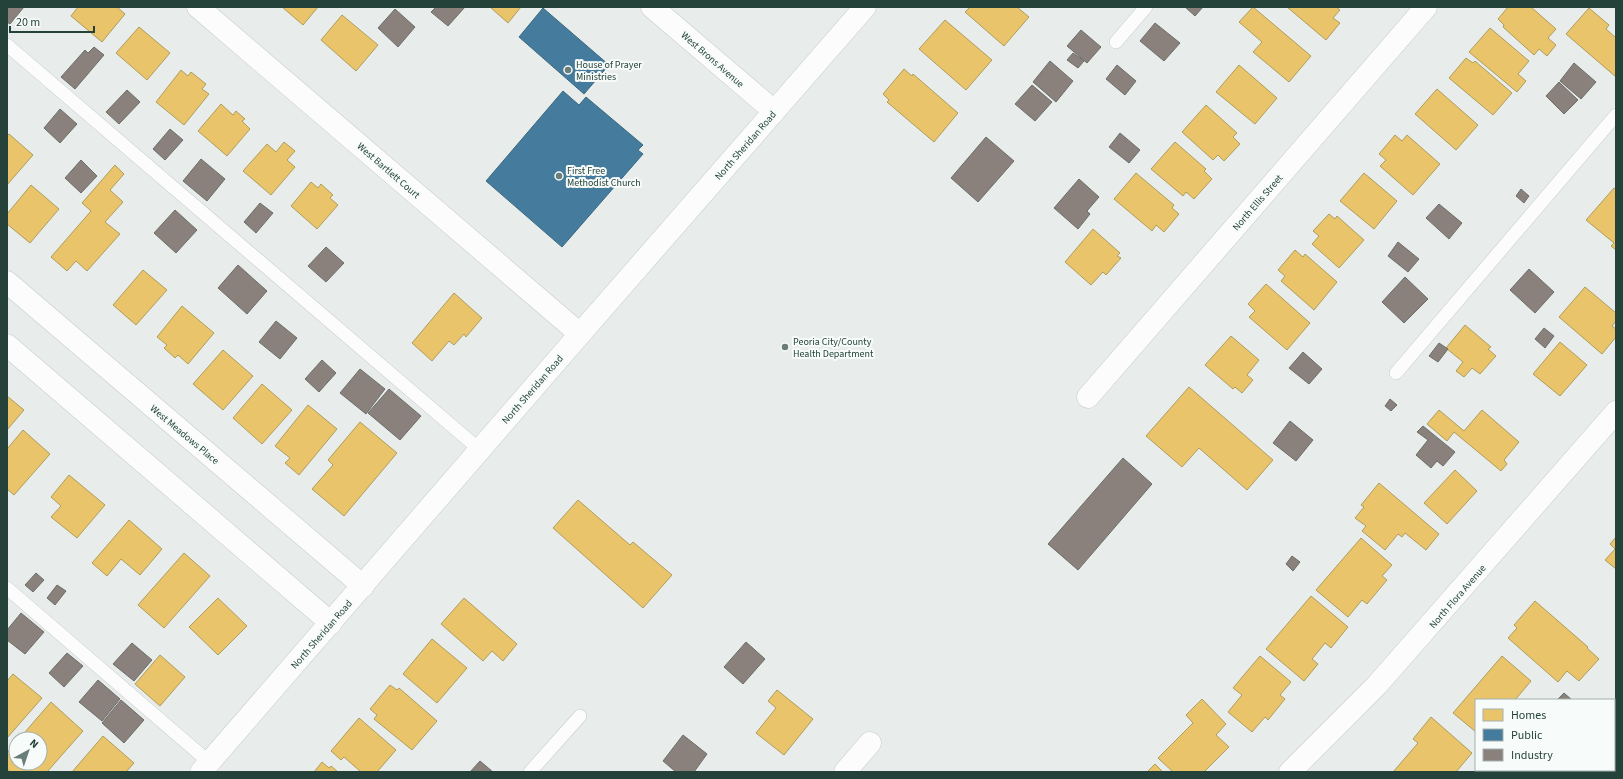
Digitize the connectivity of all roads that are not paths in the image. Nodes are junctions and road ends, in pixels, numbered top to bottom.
1 (198, 7) edge
2 (652, 7) edge
3 (865, 7) edge
4 (1146, 7) edge
5 (1426, 7) edge
6 (1116, 42) dead end
7 (7, 44) edge
8 (774, 111) junction
9 (1616, 115) edge
10 (7, 282) edge
11 (580, 334) junction
12 (7, 345) edge
13 (1396, 373) dead end
14 (1088, 397) dead end
15 (1616, 412) edge
16 (480, 450) junction
17 (363, 586) junction
18 (7, 588) edge
19 (331, 623) junction
20 (580, 716) dead end
21 (870, 743) dead end
22 (205, 767) edge
23 (530, 772) edge
24 (845, 772) edge
25 (1290, 772) edge

1 - 11 street, West Bartlett Court
2 - 8 street, West Brons Avenue
3 - 8 street, North Sheridan Road
4 - 6 lane
5 - 14 street, North Ellis Street
7 - 16 lane
8 - 11 street, North Sheridan Road
9 - 13 lane
10 - 17 street, West Meadows Place
11 - 16 street, North Sheridan Road
12 - 19 street
15 - 25 street, North Flora Avenue
16 - 17 street, North Sheridan Road
17 - 19 street, North Sheridan Road
18 - 22 lane
19 - 22 street, North Sheridan Road
20 - 23 lane
21 - 24 street

